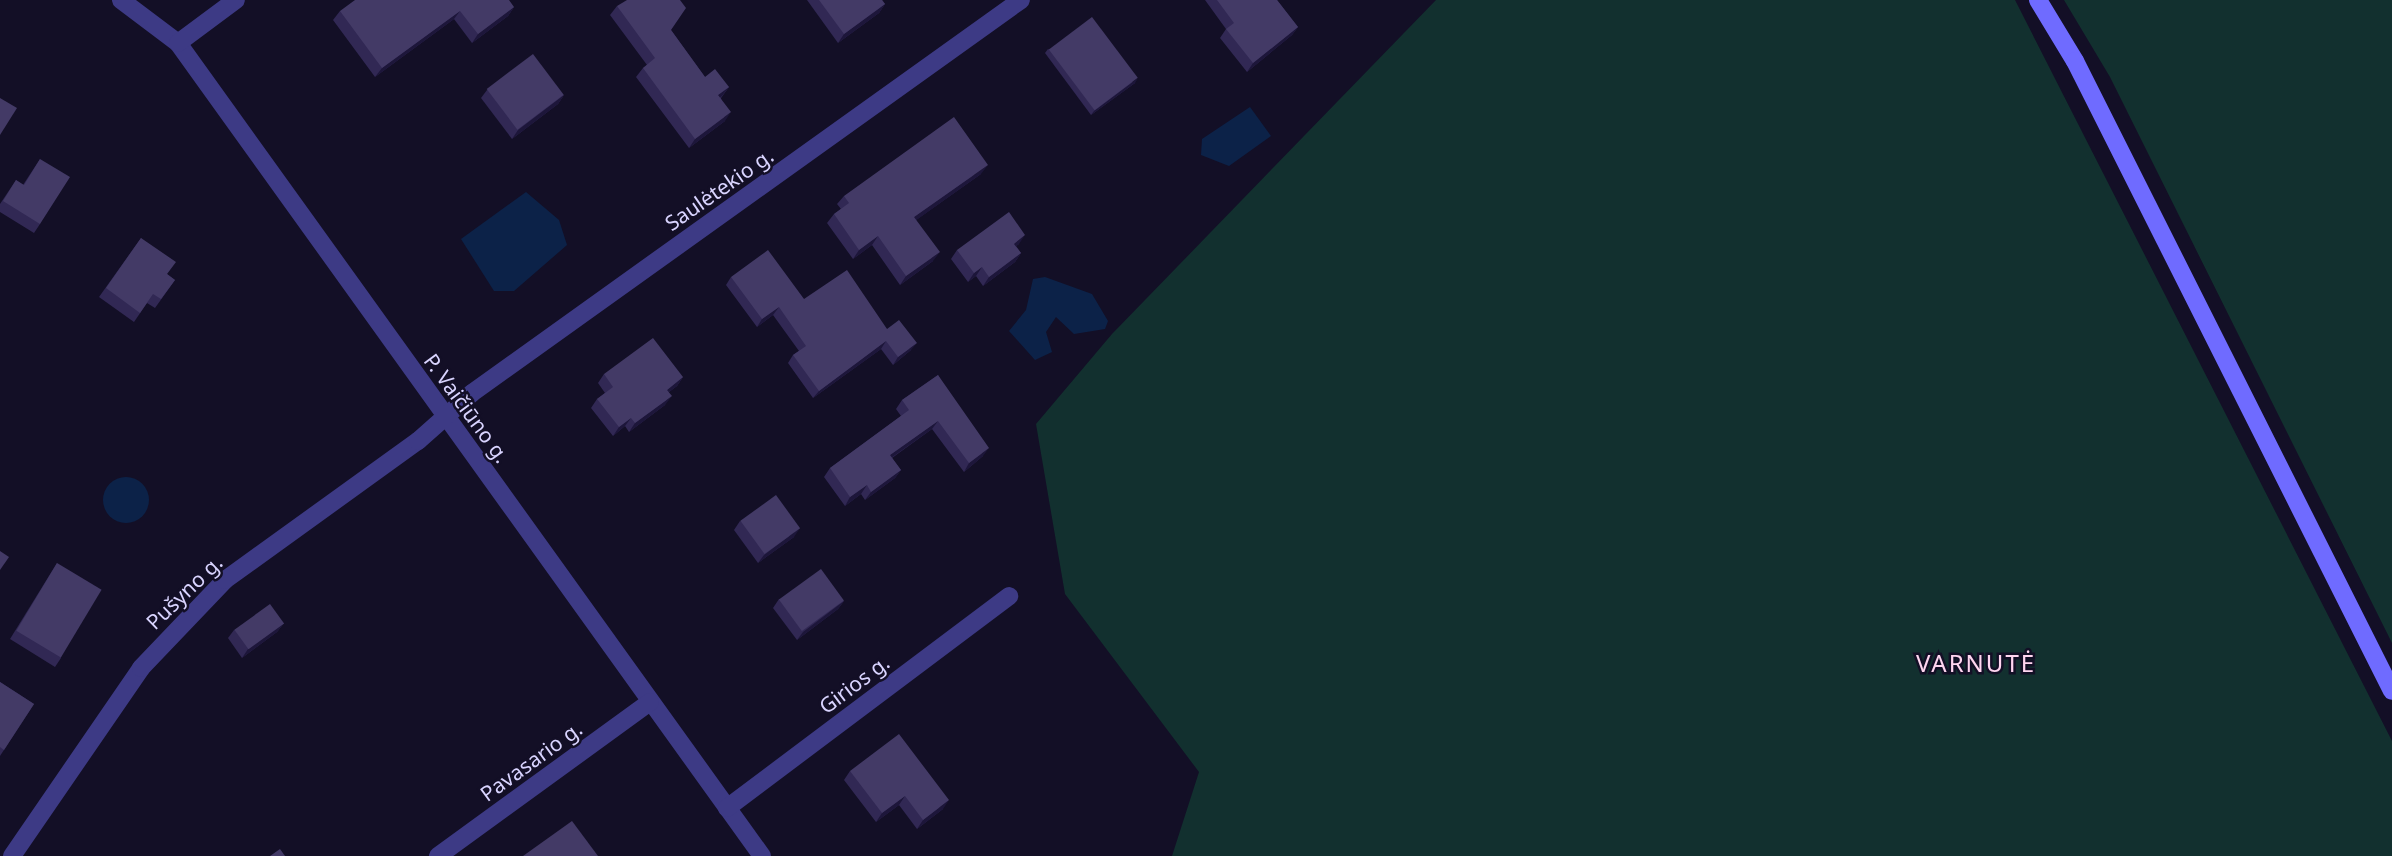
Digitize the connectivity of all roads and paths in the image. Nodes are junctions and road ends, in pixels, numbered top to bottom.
1 (121, 0) edge
2 (236, 0) edge
3 (1021, 0) edge
4 (2038, 0) edge
5 (178, 43) junction
6 (445, 416) junction
7 (1009, 596) dead end
8 (2392, 691) edge
9 (650, 702) junction
10 (727, 808) junction
11 (12, 856) edge
12 (438, 856) edge
13 (762, 856) edge

1 - 5 street, P. Vaičiūno g.
2 - 5 street
3 - 6 street, Saulėtekio g.
4 - 8 main road
5 - 6 street, P. Vaičiūno g.
6 - 9 street, P. Vaičiūno g.
6 - 11 street, Pušyno g.
7 - 10 street, Girios g.
9 - 10 street, P. Vaičiūno g.
9 - 12 street, Pavasario g.
10 - 13 street, P. Vaičiūno g.

